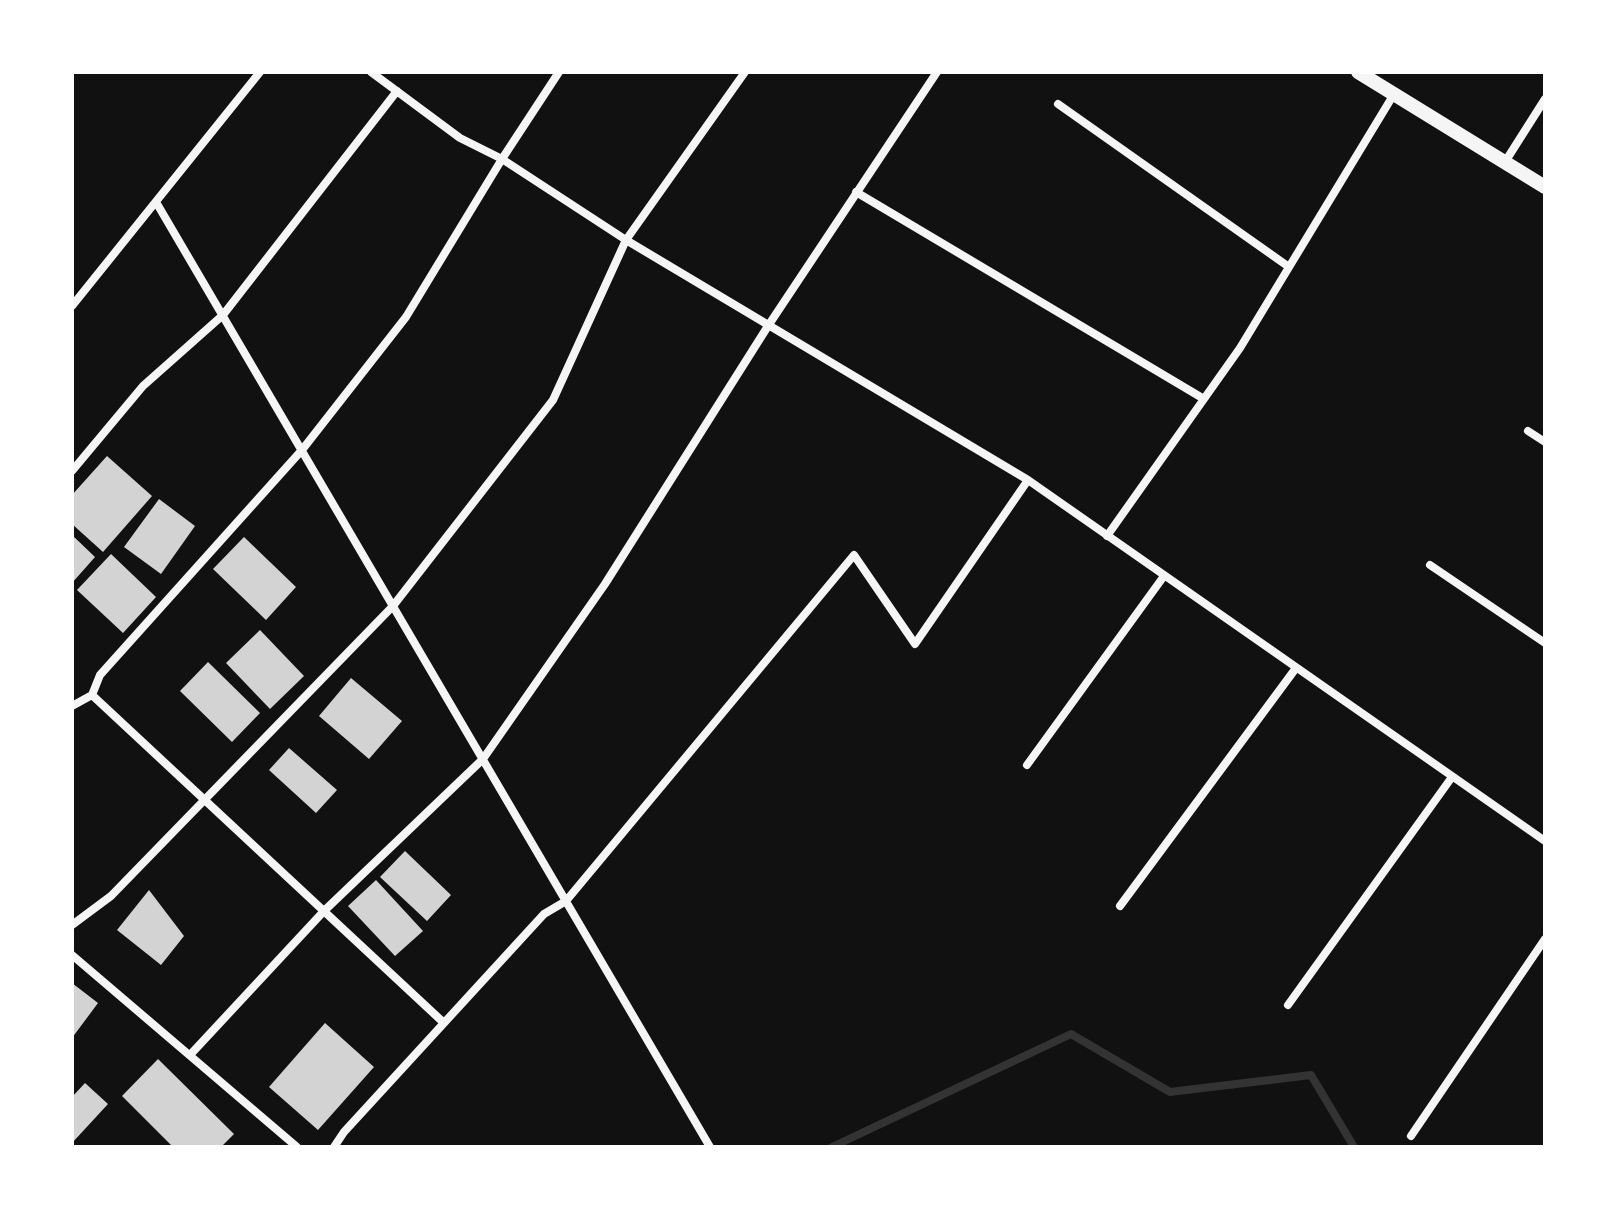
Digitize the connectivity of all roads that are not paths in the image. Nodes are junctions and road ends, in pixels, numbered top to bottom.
1 (260, 72) edge
2 (371, 72) edge
3 (559, 72) edge
4 (745, 72) edge
5 (937, 72) edge
6 (1358, 72) edge
7 (397, 91) junction
8 (1394, 94) junction
9 (1545, 99) edge
10 (1058, 104) dead end
11 (502, 159) junction
12 (1505, 162) junction
13 (1545, 187) edge
14 (856, 192) junction
15 (156, 202) junction
16 (626, 240) junction
17 (1289, 267) junction
18 (72, 306) edge
19 (223, 315) junction
20 (768, 326) junction
21 (1204, 399) junction
22 (1528, 431) dead end
23 (1545, 442) edge
24 (302, 450) junction
25 (72, 471) edge
26 (1028, 480) junction
27 (1107, 536) junction
28 (1430, 565) dead end
29 (1164, 576) junction
30 (393, 606) junction
31 (1545, 643) edge
32 (1296, 668) junction
33 (92, 695) junction
34 (72, 706) edge
35 (483, 759) junction
36 (1027, 765) dead end
37 (1452, 777) junction
38 (205, 800) junction
39 (1545, 841) edge
40 (566, 901) junction
41 (1120, 906) dead end
42 (324, 911) junction
43 (72, 925) edge
44 (1545, 939) edge
45 (72, 955) edge
46 (1288, 1005) dead end
47 (444, 1023) junction
48 (190, 1055) junction
49 (1411, 1136) dead end
50 (709, 1146) edge
51 (297, 1147) edge
52 (334, 1147) edge

1 - 15 street
2 - 7 street
3 - 11 street
4 - 16 street
5 - 14 street
6 - 8 street
7 - 11 street
7 - 19 street
8 - 12 street
8 - 17 street
9 - 12 street
10 - 17 street
11 - 16 street
11 - 24 street
12 - 13 street
14 - 20 street
14 - 21 street
15 - 18 street
15 - 19 street
16 - 20 street
16 - 30 street
17 - 21 street
19 - 24 street
19 - 25 street
20 - 26 street
20 - 35 street
21 - 27 street
22 - 23 street
24 - 30 street
24 - 33 street
26 - 27 street
26 - 40 street
27 - 29 street
28 - 31 street
29 - 32 street
29 - 36 street
30 - 35 street
30 - 38 street
32 - 37 street
32 - 41 street
33 - 34 street
33 - 38 street
35 - 40 street
35 - 42 street
37 - 39 street
37 - 46 street
38 - 42 street
38 - 43 street
40 - 47 street
40 - 50 street
42 - 47 street
42 - 48 street
44 - 49 street
45 - 48 street
47 - 52 street
48 - 51 street

